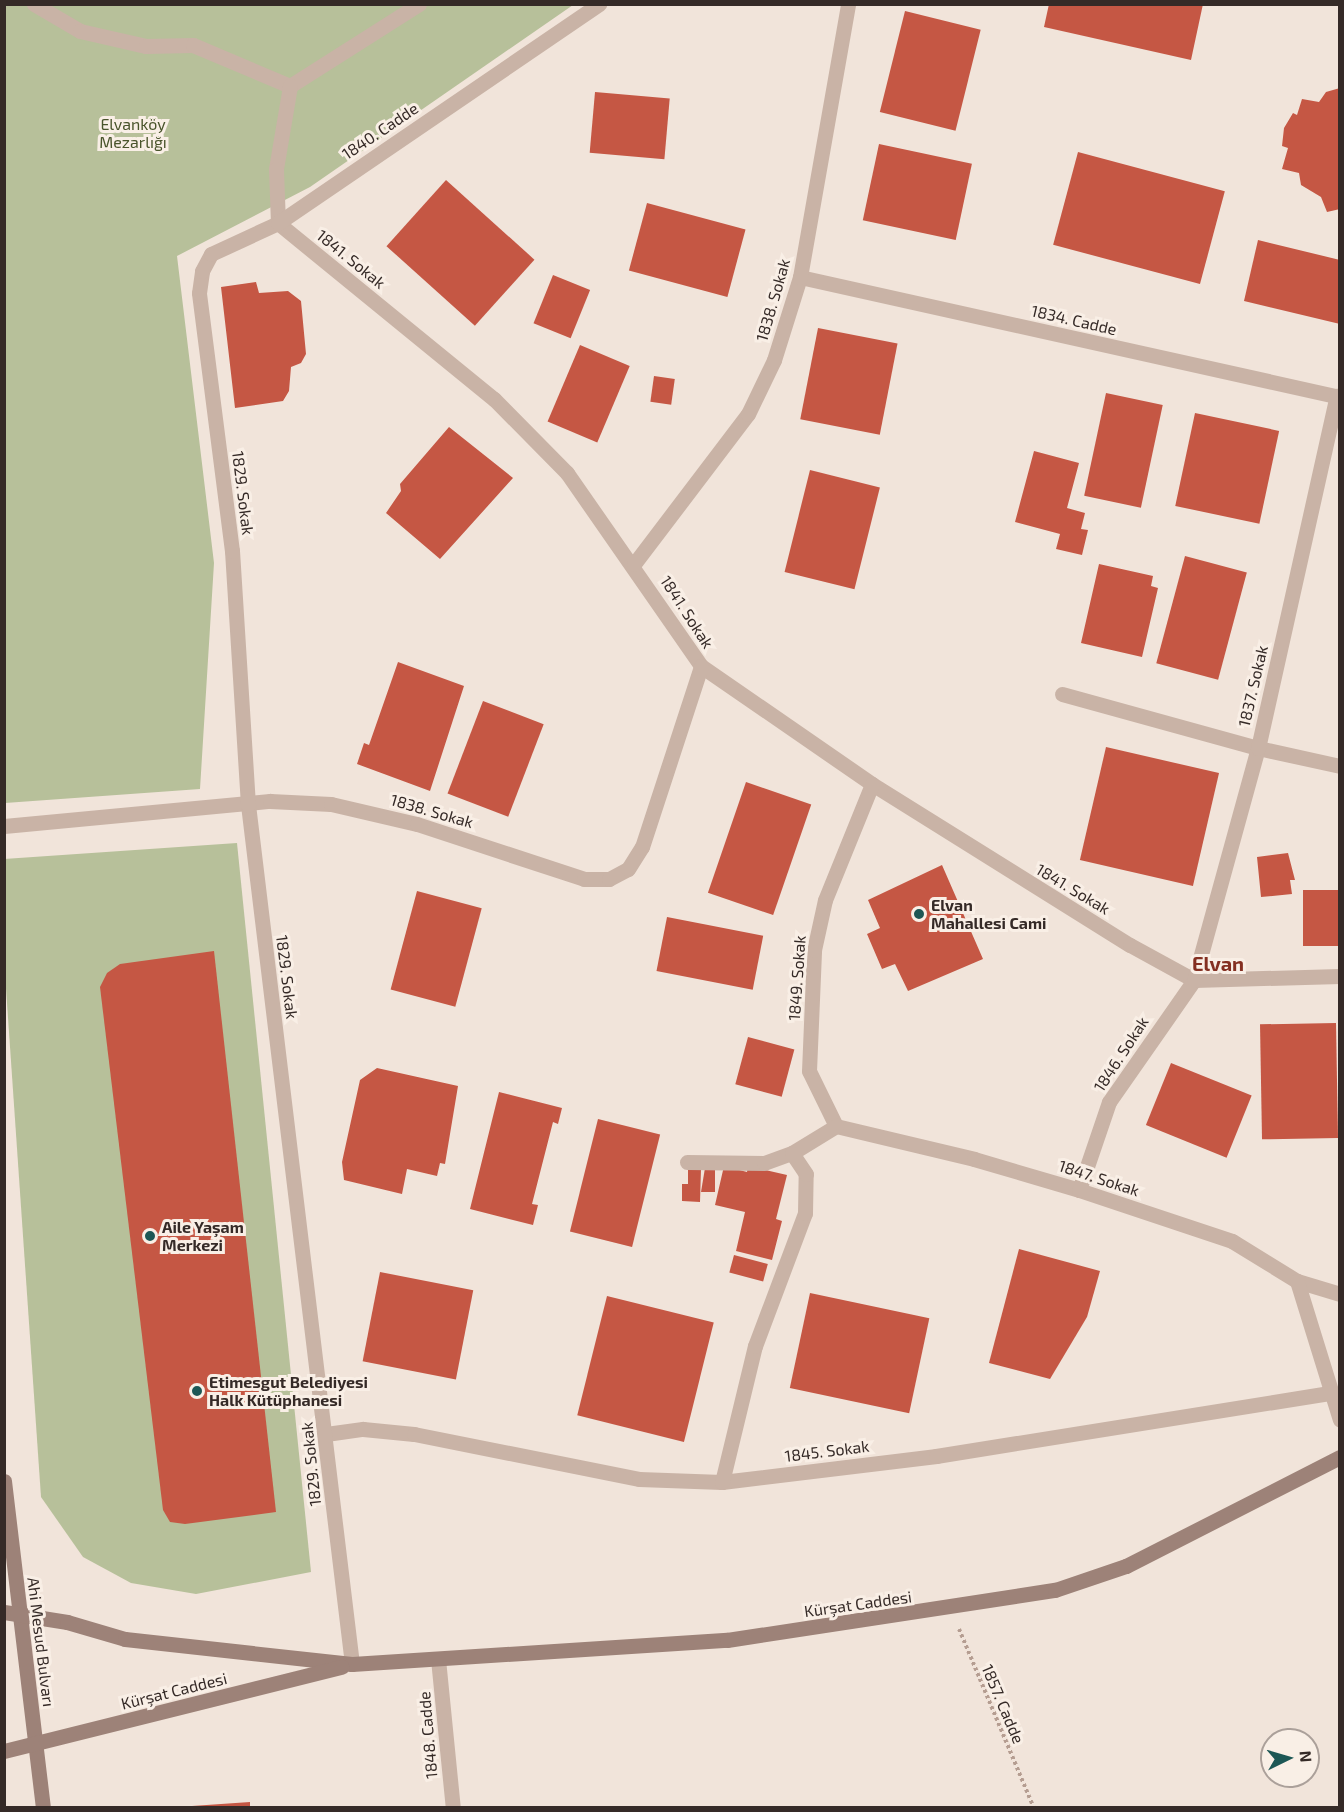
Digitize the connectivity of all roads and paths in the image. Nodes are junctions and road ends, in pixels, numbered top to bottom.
1 (34, 4) edge
2 (419, 4) edge
3 (599, 4) edge
4 (848, 4) edge
5 (290, 86) junction
6 (278, 223) junction
7 (800, 277) junction
8 (199, 293) joint
9 (1338, 397) edge
10 (634, 564) junction
11 (701, 666) junction
12 (1062, 694) dead end
13 (1258, 748) junction
14 (1340, 766) edge
15 (872, 784) junction
16 (248, 805) junction
17 (4, 826) edge
18 (1340, 976) edge
19 (1194, 980) junction
20 (836, 1126) junction
21 (792, 1153) junction
22 (687, 1162) dead end
23 (1079, 1190) junction
24 (1297, 1281) junction
25 (1340, 1294) edge
26 (1331, 1393) junction
27 (1340, 1420) edge
28 (326, 1434) junction
29 (1340, 1457) edge
30 (4, 1481) edge
31 (722, 1482) junction
32 (950, 1609) junction
33 (11, 1613) edge
34 (438, 1659) junction
35 (352, 1665) junction
36 (36, 1743) junction
37 (4, 1751) edge
38 (43, 1808) edge
39 (453, 1808) edge
40 (1035, 1808) edge

1 - 5 street
2 - 5 street
3 - 6 street, 1840. Cadde
4 - 7 street, 1838. Sokak
5 - 6 street
6 - 8 street, 1840. Cadde
6 - 10 street, 1841. Sokak
7 - 9 street, 1834. Cadde
7 - 10 street, 1838. Sokak
8 - 16 street, 1829. Sokak
9 - 13 street, 1837. Sokak
10 - 11 street, 1841. Sokak
11 - 15 street, 1841. Sokak
11 - 16 street, 1838. Sokak
12 - 13 street
13 - 14 street
13 - 19 street, 1837. Sokak
15 - 19 street, 1841. Sokak
15 - 20 street, 1849. Sokak
16 - 17 street, 1838. Sokak
16 - 28 street, 1829. Sokak
18 - 19 street
19 - 23 street, 1846. Sokak
20 - 21 street
20 - 23 street, 1847. Sokak
21 - 22 street
21 - 31 street
23 - 24 street, 1847. Sokak
24 - 25 street, 1847. Sokak
24 - 26 street
26 - 27 street
26 - 31 street, 1845. Sokak
28 - 31 street, 1845. Sokak
28 - 35 street, 1829. Sokak
29 - 32 main road, Kürşat Caddesi
30 - 33 main road, Ahi Mesud Bulvarı
32 - 34 main road, Kürşat Caddesi
32 - 40 path, 1857. Cadde
33 - 35 main road, Kürşat Caddesi
33 - 36 main road, Ahi Mesud Bulvarı
34 - 35 main road, Kürşat Caddesi
34 - 39 street, 1848. Cadde
35 - 36 main road, Kürşat Caddesi
36 - 37 main road, Kürşat Caddesi
36 - 38 main road, Ahi Mesud Bulvarı

